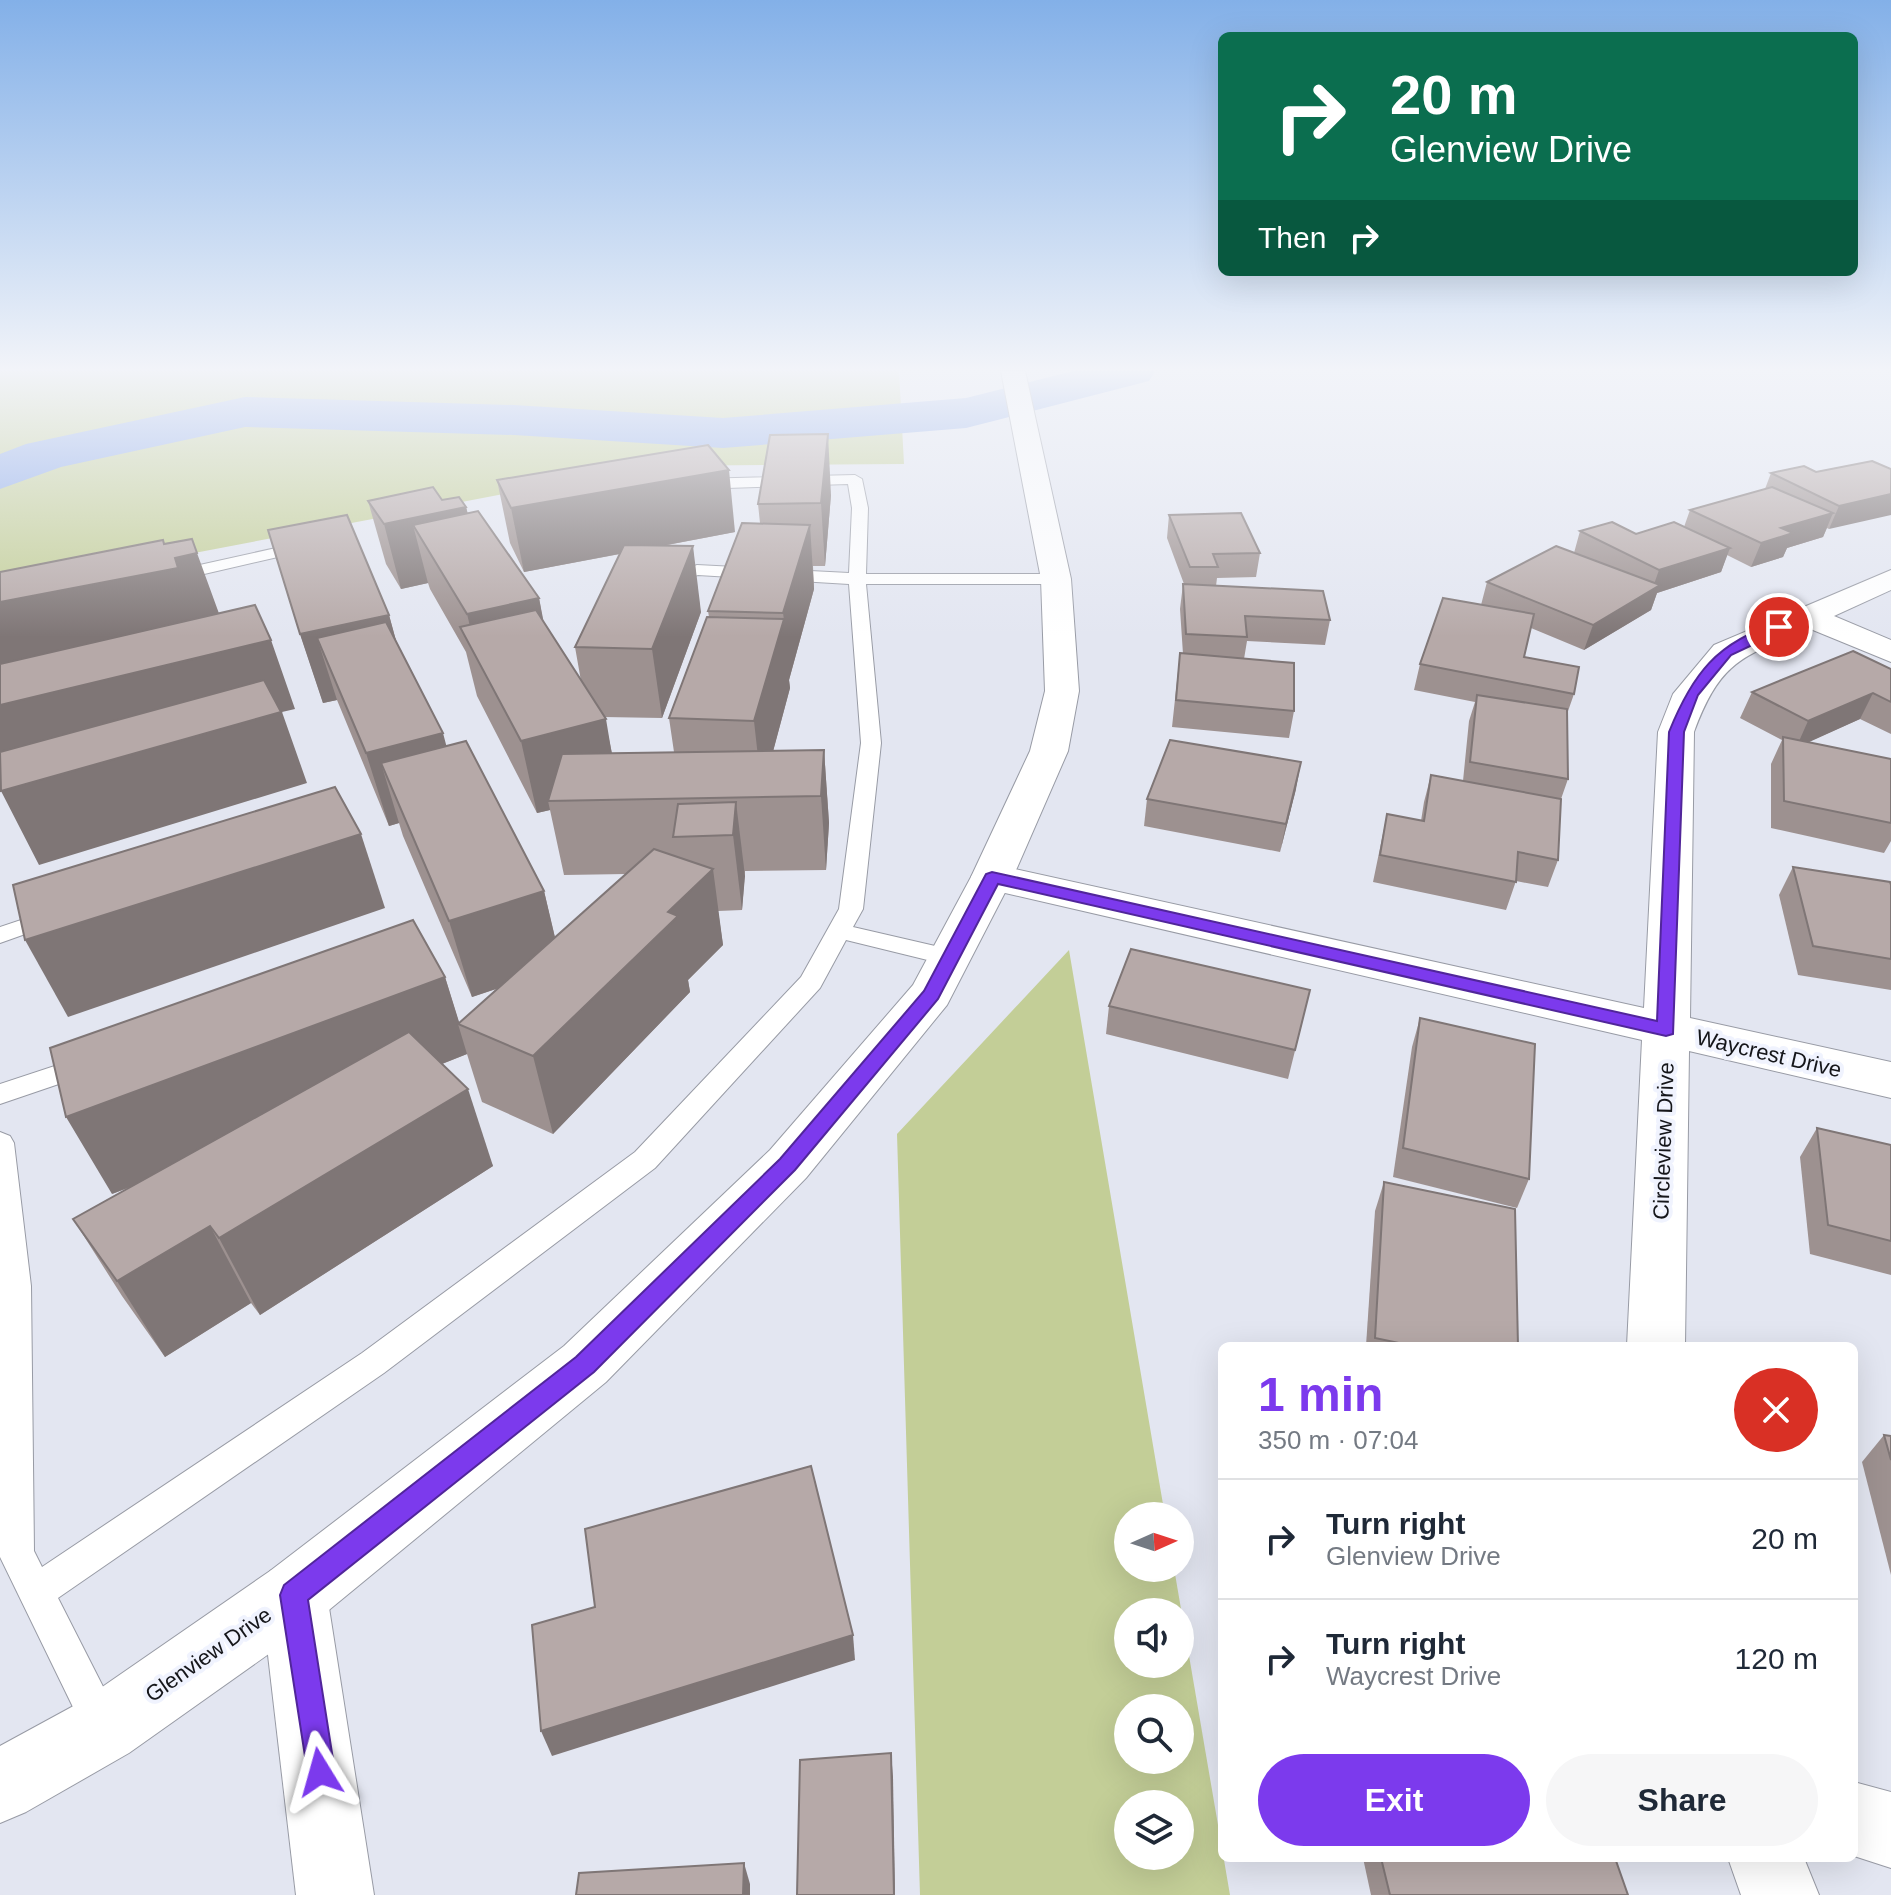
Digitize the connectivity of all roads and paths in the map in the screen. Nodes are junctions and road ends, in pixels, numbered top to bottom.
1 (1033, 459) edge
2 (670, 487) edge
3 (285, 551) edge
4 (857, 579) junction
5 (1056, 579) junction
6 (1891, 579) edge
7 (150, 582) edge
8 (659, 582) edge
9 (1805, 615) junction
10 (1891, 652) edge
11 (992, 877) junction
12 (76, 909) edge
13 (839, 931) junction
14 (0, 935) edge
15 (952, 958) junction
16 (1666, 1030) junction
17 (103, 1058) edge
18 (1891, 1080) edge
19 (0, 1094) edge
20 (0, 1143) edge
21 (1656, 1342) edge
22 (36, 1592) junction
23 (294, 1595) junction
24 (104, 1728) junction
25 (0, 1786) edge
26 (1858, 1820) edge
27 (1891, 1830) edge
28 (1768, 1862) edge
29 (335, 1895) edge
30 (1780, 1895) edge

1 - 5 street, Glenview Drive
2 - 4 lane
3 - 7 lane
4 - 5 lane
4 - 8 lane
4 - 13 lane
5 - 11 street, Glenview Drive
6 - 9 street, Circleview Drive
9 - 10 street
9 - 16 street, Circleview Drive
11 - 15 street, Glenview Drive
11 - 16 street, Waycrest Drive
12 - 14 lane
13 - 15 lane
13 - 22 lane
15 - 23 street, Glenview Drive
16 - 18 street, Waycrest Drive
16 - 21 street, Circleview Drive
17 - 19 lane
20 - 22 lane
22 - 24 lane
23 - 24 street, Glenview Drive
23 - 29 street
24 - 25 street, Glenview Drive
26 - 27 street
28 - 30 street

